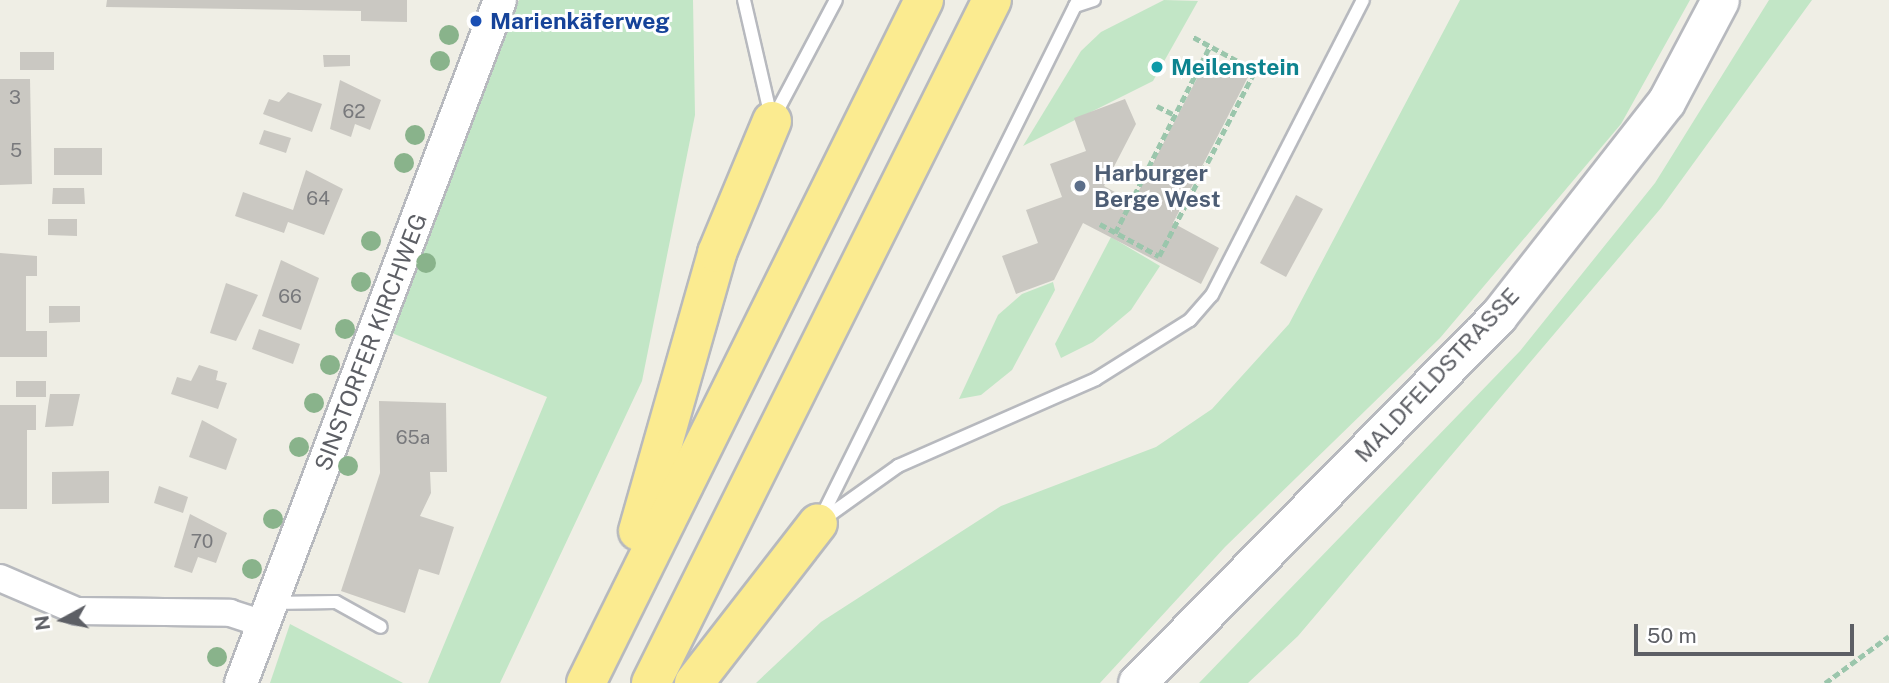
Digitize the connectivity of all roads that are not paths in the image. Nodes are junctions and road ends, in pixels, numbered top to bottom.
1 (500, 0) edge
2 (744, 0) edge
3 (836, 0) edge
4 (924, 0) edge
5 (992, 0) edge
6 (1094, 0) edge
7 (1363, 0) edge
8 (1720, 0) edge
9 (1077, 3) edge
10 (772, 121) junction
11 (818, 523) junction
12 (0, 578) edge
13 (268, 613) junction
14 (381, 627) dead end
15 (603, 647) junction
16 (241, 683) edge
17 (586, 683) edge
18 (651, 683) edge
19 (694, 683) edge
20 (1137, 683) edge

1 - 13 street, SINSTORFER KIRCHWEG
2 - 10 lane
3 - 10 lane
4 - 15 highway
5 - 18 highway
6 - 9 lane
7 - 11 lane
8 - 20 main road, MALDFELDSTRASSE
9 - 11 lane
10 - 15 highway
11 - 19 highway
12 - 13 street
13 - 14 lane
13 - 16 street, SINSTORFER KIRCHWEG
15 - 17 highway

